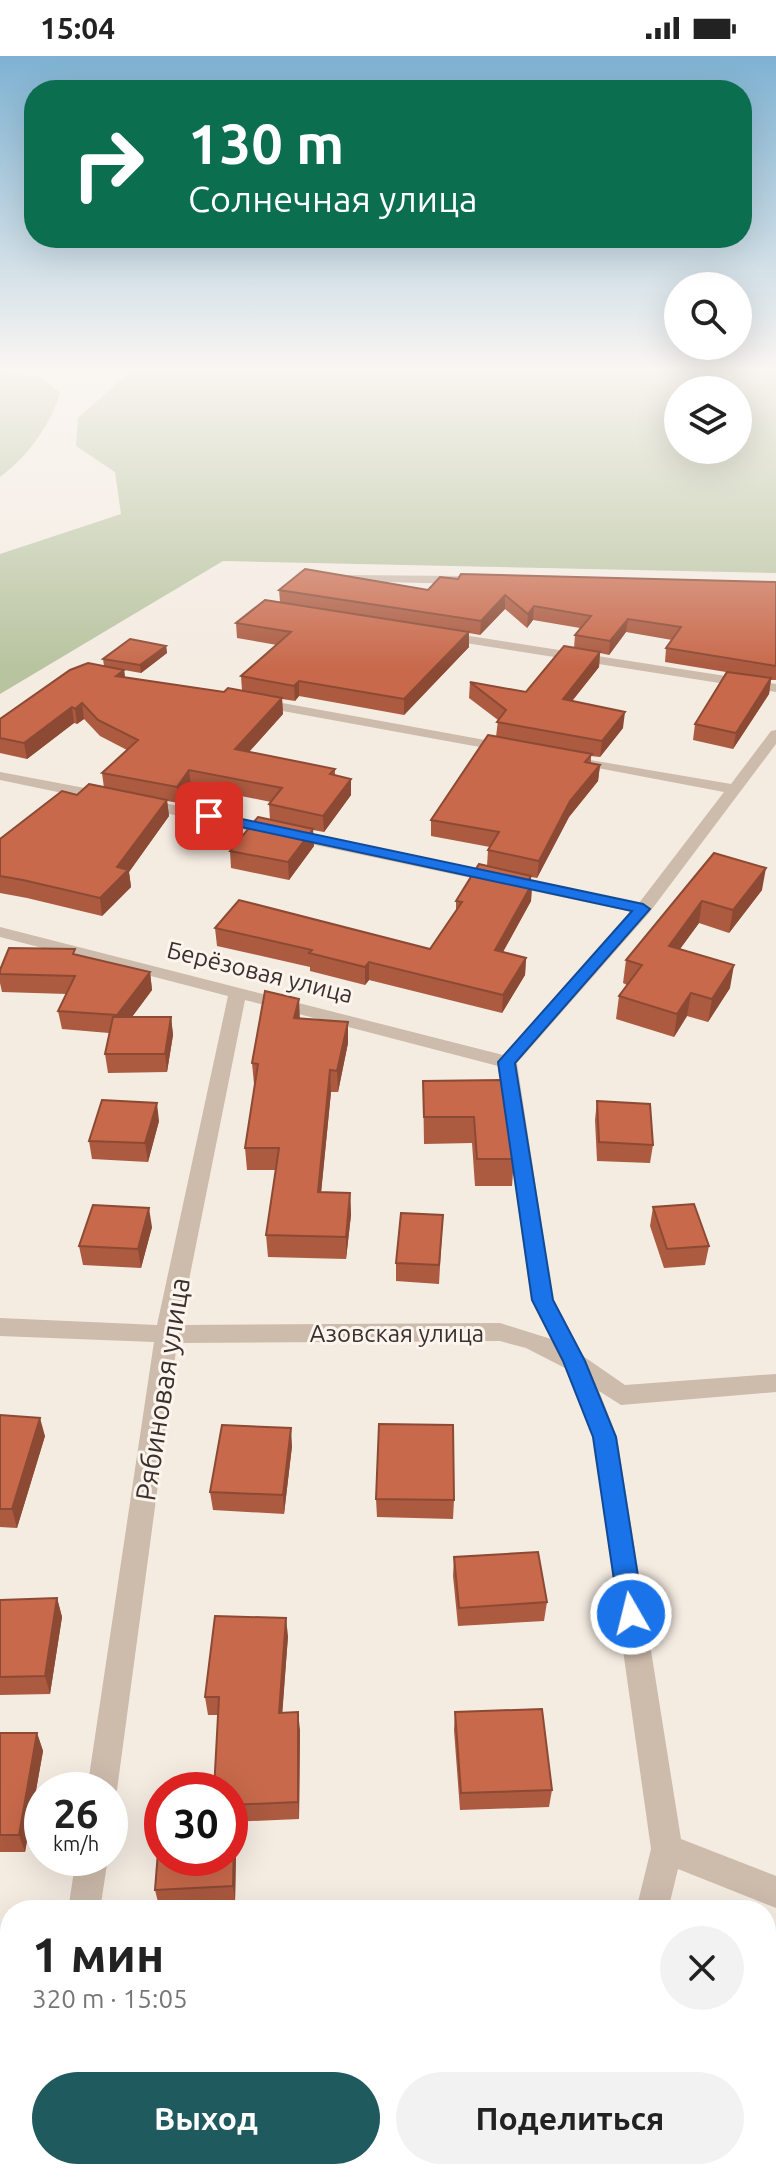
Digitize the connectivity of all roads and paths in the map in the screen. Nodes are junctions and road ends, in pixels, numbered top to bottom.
1 (346, 577) edge
2 (473, 580) edge
3 (436, 635) edge
4 (776, 688) edge
5 (235, 698) edge
6 (776, 734) edge
7 (516, 749) edge
8 (547, 755) edge
9 (0, 776) edge
10 (735, 789) junction
11 (643, 909) junction
12 (0, 932) edge
13 (238, 991) junction
14 (507, 1062) junction
15 (0, 1327) edge
16 (167, 1334) junction
17 (574, 1361) junction
18 (776, 1383) edge
19 (105, 1772) edge
20 (667, 1849) junction
21 (89, 1876) edge
22 (776, 1892) edge
23 (86, 1900) edge
24 (654, 1900) edge

1 - 2 street
3 - 4 street
5 - 7 street
6 - 10 street
8 - 10 street
9 - 11 street
10 - 11 street
11 - 14 street
12 - 13 street, Берёзовая улица
13 - 14 street, Берёзовая улица
13 - 16 street, Рябиновая улица
14 - 17 street
15 - 16 street, Азовская улица
16 - 17 street, Азовская улица
16 - 19 street, Рябиновая улица
17 - 18 street, Азовская улица
17 - 20 street
20 - 22 street
20 - 24 street
21 - 23 street

